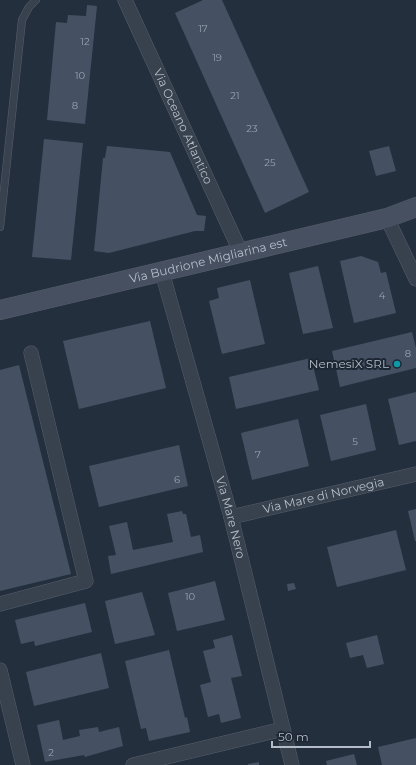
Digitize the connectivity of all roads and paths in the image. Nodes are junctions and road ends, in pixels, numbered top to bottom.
1 (36, 0) edge
2 (125, 0) edge
3 (416, 207) edge
4 (387, 218) junction
5 (0, 227) edge
6 (241, 253) junction
7 (162, 272) junction
8 (416, 279) edge
9 (0, 310) edge
10 (31, 353) dead end
11 (416, 474) edge
12 (231, 516) junction
13 (0, 604) edge
14 (0, 670) edge
15 (283, 729) junction
16 (23, 765) edge
17 (133, 765) edge
18 (292, 765) edge

1 - 5 lane
2 - 6 street, Via Oceano Atlantico
3 - 4 street, Via Budrione Migliarina est
4 - 6 street, Via Budrione Migliarina est
4 - 8 street
6 - 7 street, Via Budrione Migliarina est
7 - 9 street, Via Budrione Migliarina est
7 - 12 street, Via Mare Nero
10 - 13 street
11 - 12 street, Via Mare di Norvegia
12 - 15 street, Via Mare Nero
14 - 16 street
15 - 17 street
15 - 18 street, Via Mare Nero

